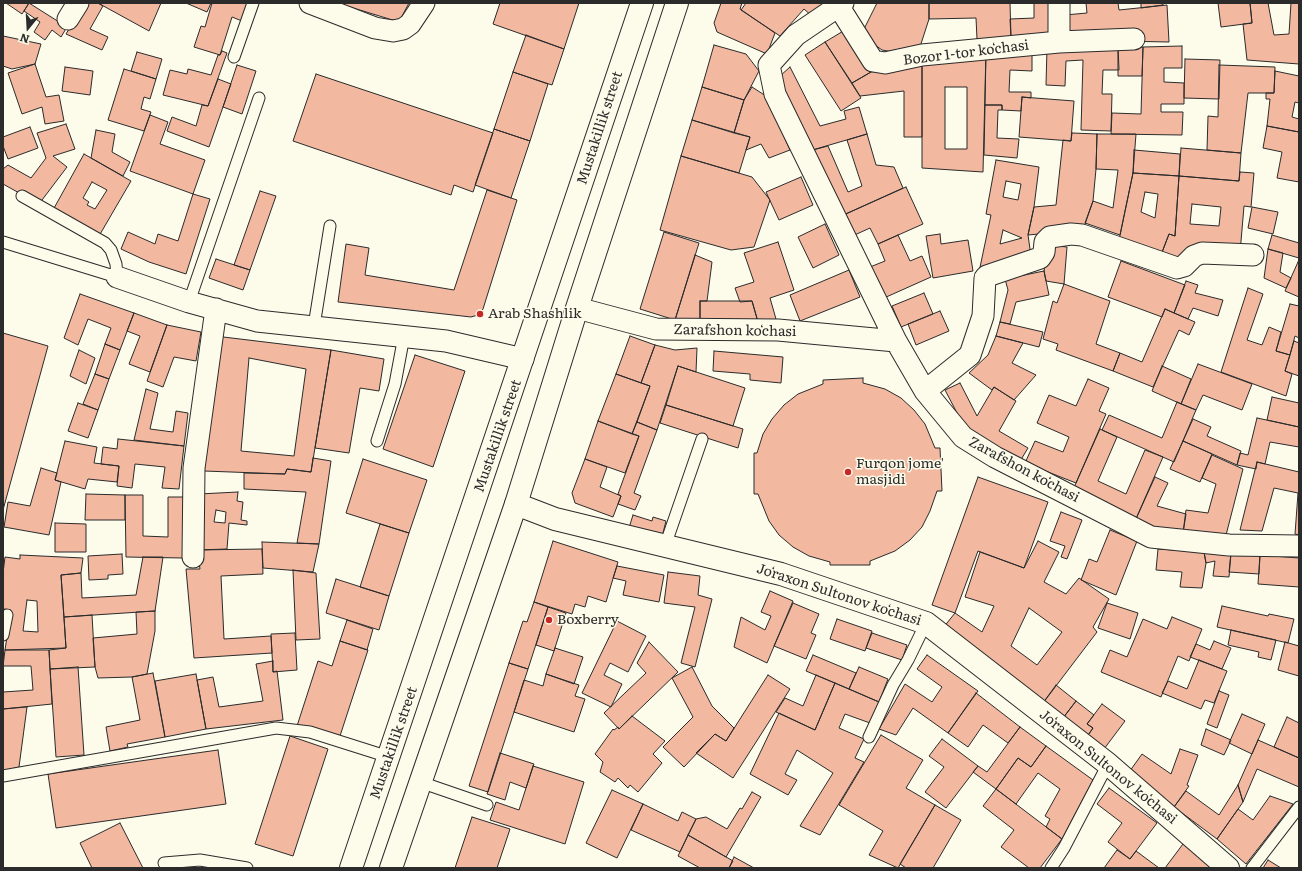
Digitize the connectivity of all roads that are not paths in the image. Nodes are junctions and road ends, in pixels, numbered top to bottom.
1 (253, 3) edge
2 (310, 3) edge
3 (424, 3) edge
4 (642, 3) edge
5 (677, 3) edge
6 (1059, 3) edge
7 (841, 5) edge
8 (1134, 39) dead end
9 (1059, 42) junction
10 (234, 57) dead end
11 (259, 98) dead end
12 (22, 196) dead end
13 (330, 226) dead end
14 (3, 242) edge
15 (1253, 255) dead end
16 (117, 277) junction
17 (189, 302) junction
18 (577, 308) junction
19 (216, 309) junction
20 (314, 326) junction
21 (404, 336) junction
22 (896, 341) junction
23 (524, 359) junction
24 (925, 391) junction
25 (702, 439) dead end
26 (377, 441) dead end
27 (516, 504) junction
28 (665, 546) junction
29 (1299, 546) edge
30 (193, 557) dead end
31 (7, 615) dead end
32 (926, 623) junction
33 (3, 635) edge
34 (869, 737) dead end
35 (389, 757) junction
36 (1108, 764) junction
37 (3, 776) edge
38 (420, 782) junction
39 (487, 805) dead end
40 (1299, 807) edge
41 (164, 863) dead end
42 (247, 868) edge
43 (351, 868) edge
44 (391, 868) edge
45 (1051, 868) edge
46 (1228, 868) edge
47 (1252, 868) edge

1 - 10 lane
2 - 3 street
4 - 23 main road, Mustakillik street
5 - 18 main road
6 - 9 street
7 - 9 street, Bozor 1-tor koʻchasi
7 - 22 street
8 - 9 street, Bozor 1-tor koʻchasi
11 - 17 lane
12 - 16 lane
13 - 20 lane
14 - 16 lane
15 - 24 street
16 - 17 street
17 - 19 street
18 - 22 street, Zarafshon koʻchasi
18 - 27 main road
19 - 20 street
19 - 30 street
20 - 21 street
21 - 23 street
21 - 26 lane
22 - 24 street, Zarafshon koʻchasi
23 - 35 main road, Mustakillik street
24 - 29 street, Zarafshon koʻchasi
25 - 28 lane
27 - 28 main road, Joʻraxon Sultonov koʻchasi
27 - 38 main road
28 - 32 main road, Joʻraxon Sultonov koʻchasi
31 - 33 lane
32 - 34 lane
32 - 36 main road, Joʻraxon Sultonov koʻchasi
35 - 37 lane
35 - 43 main road, Mustakillik street
36 - 45 lane
36 - 46 main road, Joʻraxon Sultonov koʻchasi
38 - 39 lane
38 - 44 main road
40 - 47 lane
41 - 42 lane

